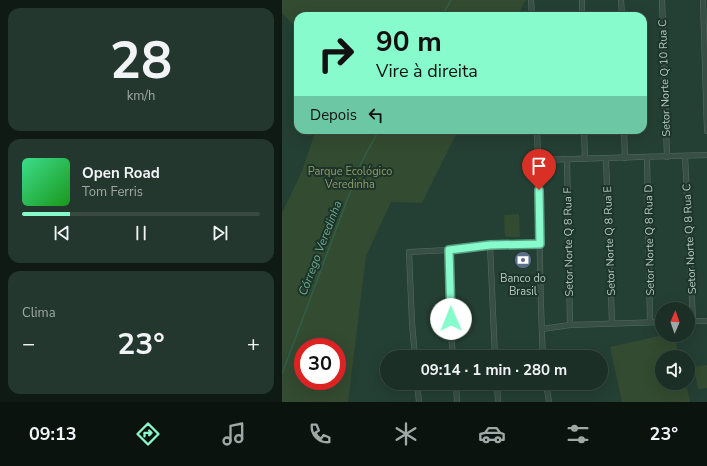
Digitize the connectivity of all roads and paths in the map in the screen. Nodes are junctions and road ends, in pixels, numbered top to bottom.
1 (531, 0) edge
2 (582, 0) edge
3 (621, 0) edge
4 (662, 0) edge
5 (703, 0) edge
6 (532, 12) edge
7 (582, 12) edge
8 (622, 12) edge
9 (707, 132) edge
10 (537, 134) edge
11 (584, 134) edge
12 (624, 134) edge
13 (707, 155) edge
14 (667, 156) junction
15 (685, 156) junction
16 (647, 157) junction
17 (625, 158) junction
18 (567, 159) junction
19 (585, 159) junction
20 (606, 159) junction
21 (538, 160) junction
22 (540, 244) junction
23 (490, 245) junction
24 (449, 250) junction
25 (690, 302) edge
26 (695, 321) edge
27 (707, 321) edge
28 (650, 322) junction
29 (655, 322) edge
30 (612, 323) junction
31 (570, 325) junction
32 (542, 329) junction
33 (414, 350) edge
34 (452, 350) edge
35 (494, 350) edge
36 (543, 350) edge
37 (418, 390) edge
38 (456, 390) edge
39 (497, 390) edge
40 (547, 390) edge
41 (419, 402) edge
42 (457, 402) edge
43 (498, 402) edge
44 (549, 402) edge

1 - 6 street
2 - 7 street
3 - 8 street
4 - 14 street, Setor Norte Q 10 Rua C
5 - 9 street
10 - 21 street
11 - 19 street
12 - 17 street
13 - 15 street
14 - 15 street
14 - 16 street
15 - 25 street, Setor Norte Q 8 Rua C
16 - 17 street
16 - 28 street, Setor Norte Q 8 Rua D
17 - 20 street
18 - 19 street
18 - 21 street
18 - 31 street, Setor Norte Q 8 Rua F
19 - 20 street
20 - 30 street, Setor Norte Q 8 Rua E
21 - 22 street
22 - 23 street
22 - 32 street
23 - 24 street
23 - 35 street
24 - 33 street
24 - 34 street
26 - 27 street
28 - 29 street
28 - 30 street
30 - 31 street
31 - 32 street
32 - 36 street
37 - 41 street
38 - 42 street
39 - 43 street
40 - 44 street

